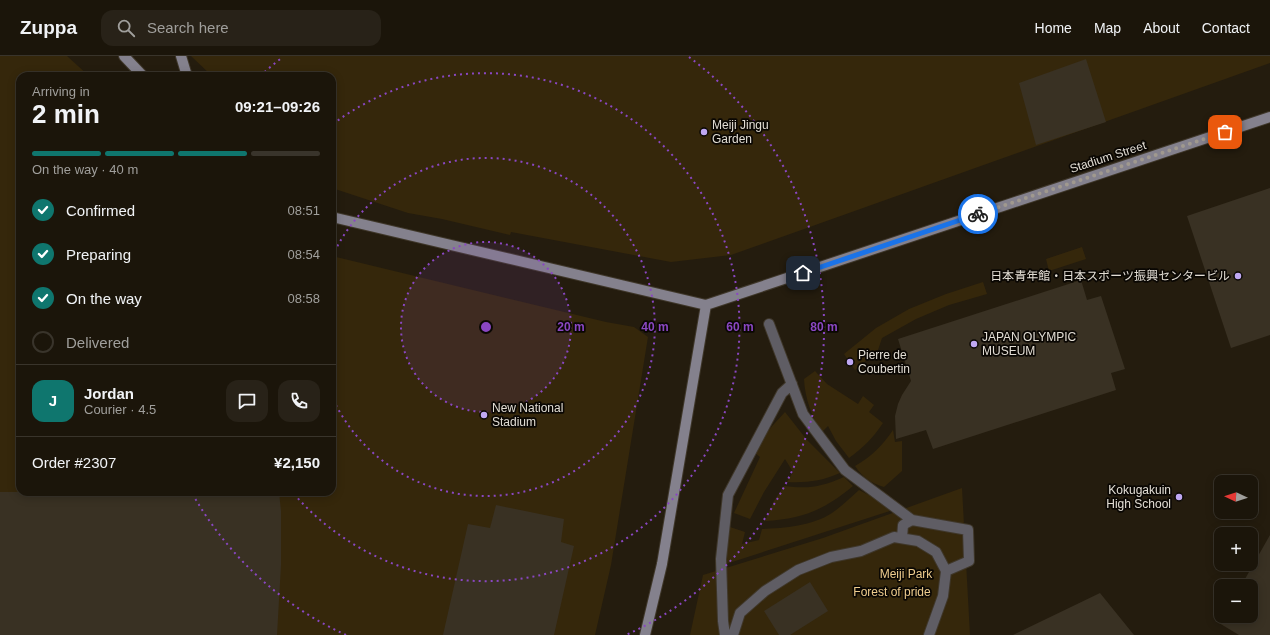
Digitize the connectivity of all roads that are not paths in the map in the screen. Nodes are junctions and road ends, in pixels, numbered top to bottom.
1 (124, 56) edge
2 (181, 56) edge
3 (139, 72) edge
4 (187, 72) edge
5 (1270, 117) edge
6 (336, 218) edge
7 (706, 305) junction
8 (769, 324) dead end
9 (792, 384) junction
10 (912, 520) junction
11 (902, 538) junction
12 (946, 571) junction
13 (645, 635) edge
14 (725, 635) edge
15 (733, 635) edge
16 (929, 635) edge

1 - 3 street
2 - 4 street
5 - 7 street, Stadium Street
6 - 7 street
7 - 13 street
8 - 9 street
9 - 10 street
9 - 14 street
10 - 11 street
10 - 12 street
11 - 12 street
11 - 15 street
12 - 16 street

